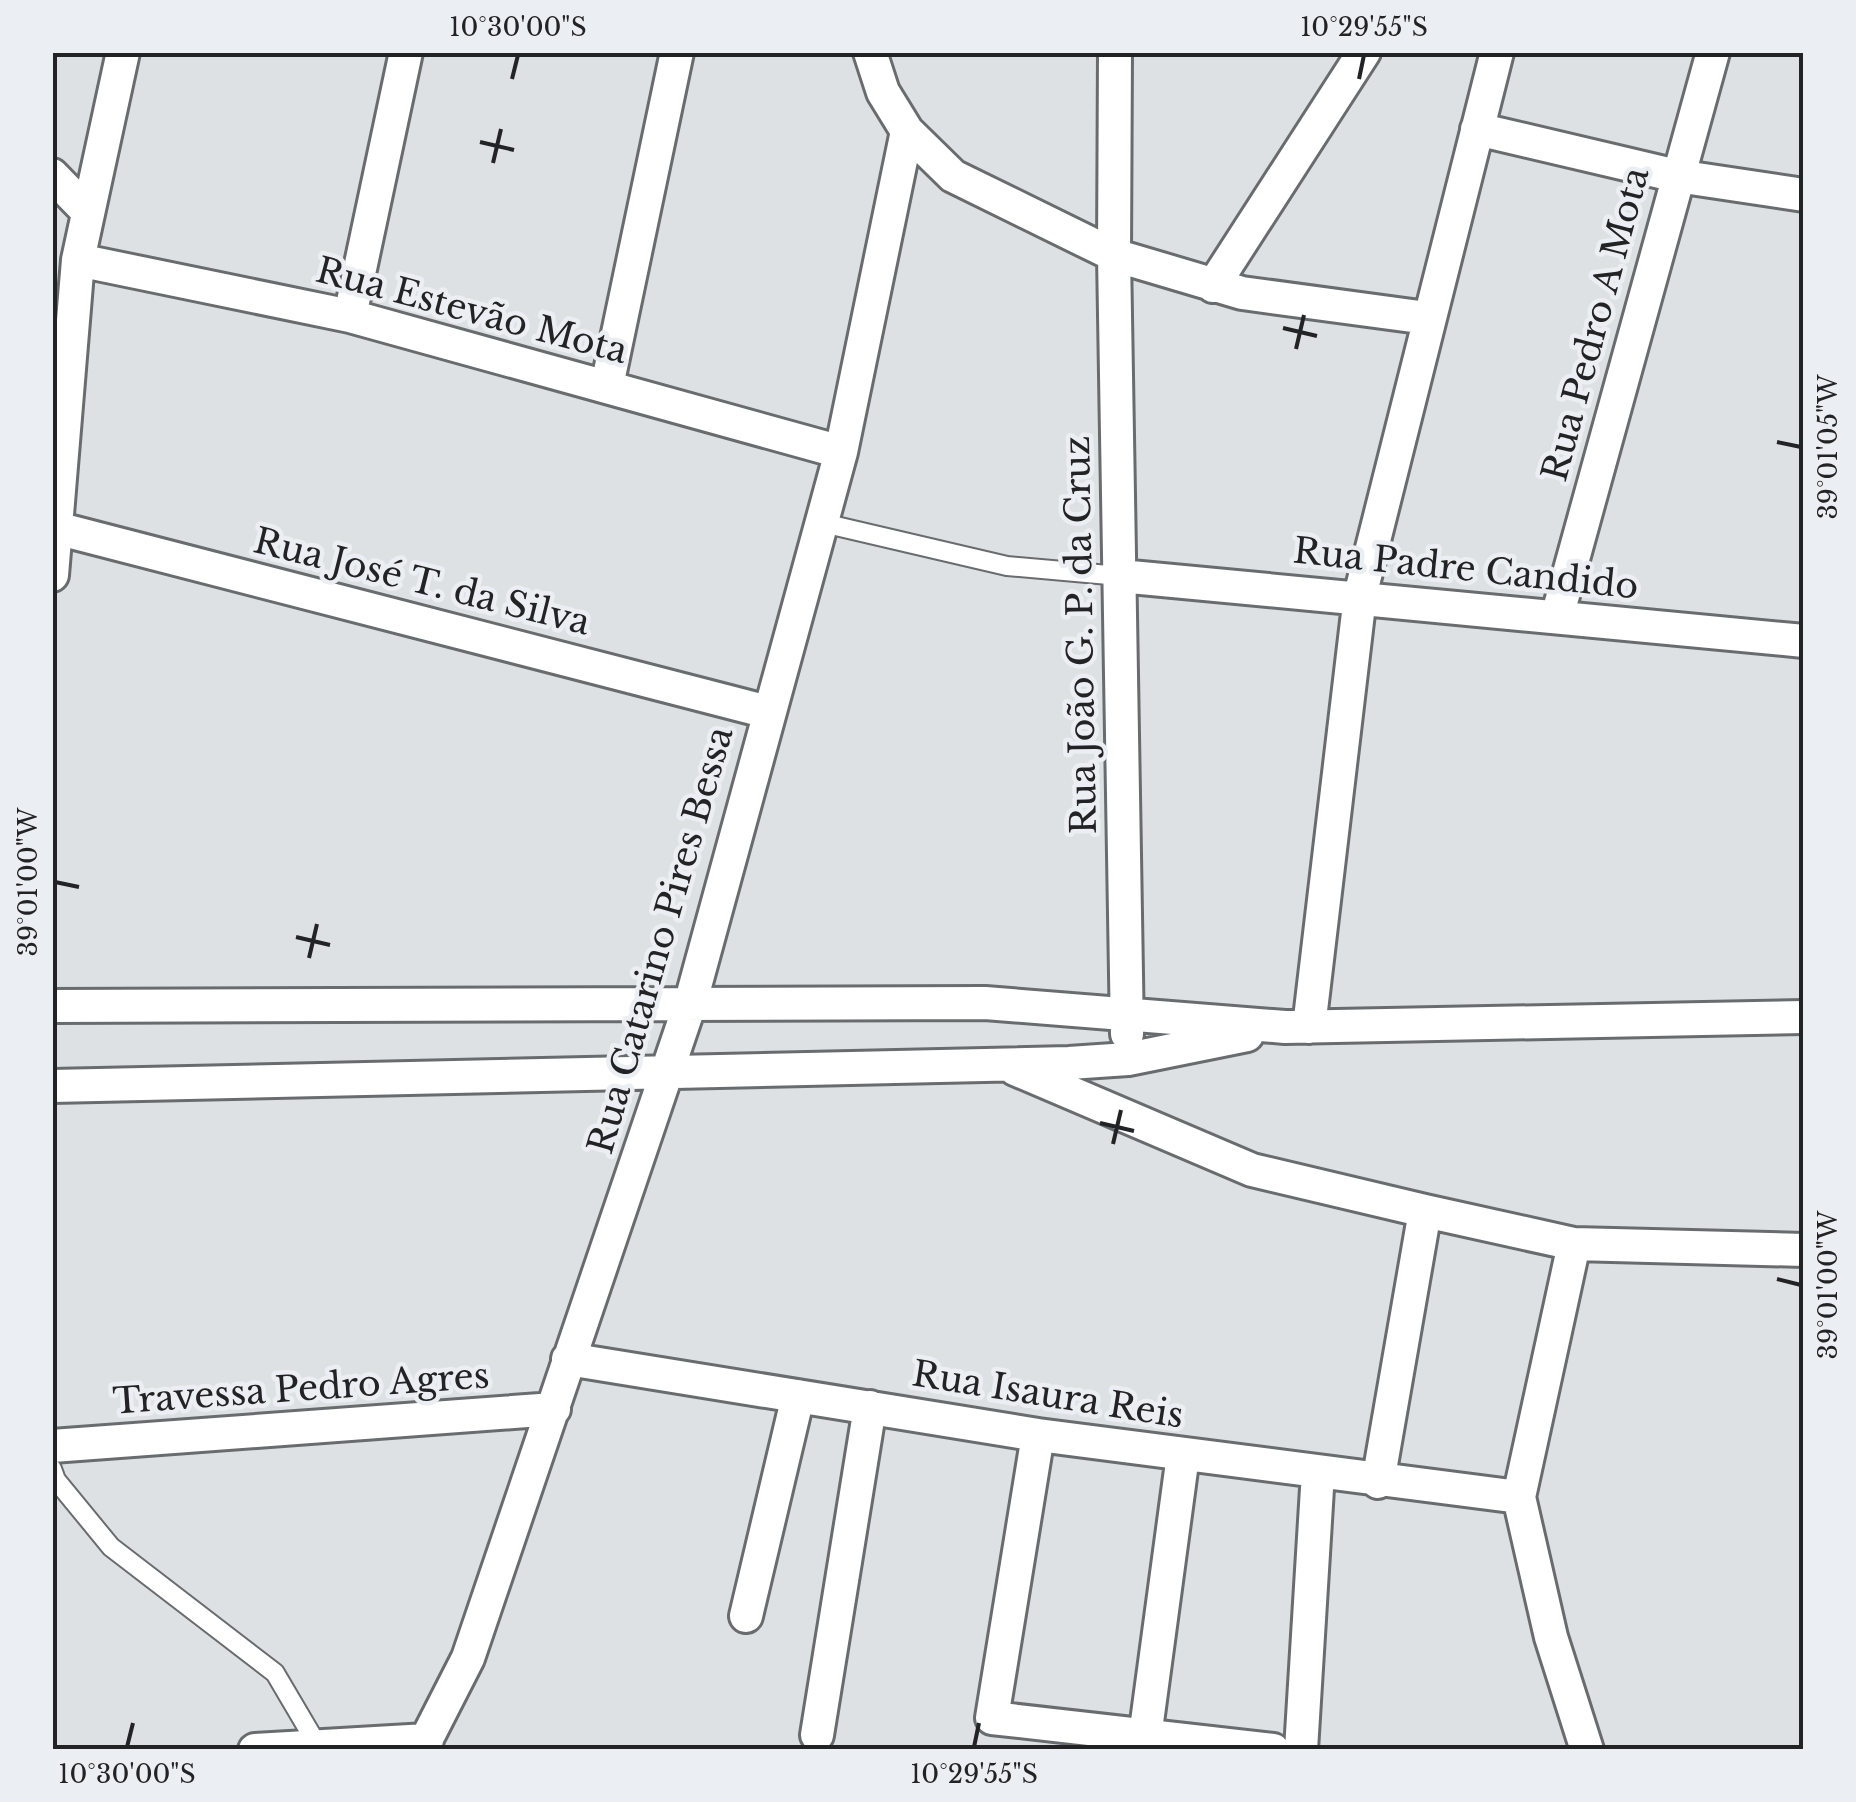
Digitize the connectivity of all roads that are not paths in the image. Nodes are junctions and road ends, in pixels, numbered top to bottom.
1 (123, 52) edge
2 (406, 52) edge
3 (677, 52) edge
4 (870, 52) edge
5 (1116, 52) edge
6 (1364, 52) edge
7 (1498, 52) edge
8 (1713, 52) edge
9 (1477, 129) junction
10 (907, 131) junction
11 (52, 175) edge
12 (1677, 176) junction
13 (1804, 196) edge
14 (88, 212) junction
15 (1114, 255) junction
16 (78, 260) junction
17 (1213, 286) junction
18 (350, 316) junction
19 (1427, 318) junction
20 (606, 386) junction
21 (841, 452) junction
22 (823, 523) junction
23 (56, 528) junction
24 (52, 575) edge
25 (1120, 576) junction
26 (1360, 596) junction
27 (1557, 618) junction
28 (1804, 642) edge
29 (768, 712) junction
30 (691, 1001) junction
31 (52, 1006) edge
32 (1126, 1013) junction
33 (1804, 1017) edge
34 (1297, 1027) junction
35 (1128, 1059) junction
36 (1006, 1065) junction
37 (668, 1075) junction
38 (52, 1086) edge
39 (1425, 1211) junction
40 (1574, 1244) junction
41 (1804, 1250) edge
42 (568, 1359) junction
43 (798, 1396) junction
44 (870, 1407) junction
45 (554, 1409) junction
46 (1038, 1434) junction
47 (52, 1446) edge
48 (1183, 1456) junction
49 (52, 1469) edge
50 (1318, 1472) junction
51 (1378, 1482) junction
52 (1519, 1497) junction
53 (746, 1616) dead end
54 (818, 1735) dead end
55 (1145, 1737) junction
56 (424, 1745) edge
57 (318, 1746) junction
58 (278, 1749) edge
59 (255, 1750) edge
60 (1272, 1750) edge
61 (1301, 1750) edge
62 (1587, 1750) edge

1 - 14 street
2 - 18 street
3 - 20 street
4 - 10 street
5 - 15 street, Rua João G. P. da Cruz
6 - 17 street
7 - 9 street
8 - 12 street, Rua Pedro A Mota
9 - 12 street
9 - 19 street
10 - 15 street
10 - 21 street, Rua Catarino Pires Bessa
11 - 14 street
12 - 13 street
12 - 27 street, Rua Pedro A Mota
14 - 16 street
15 - 17 street
15 - 25 street, Rua João G. P. da Cruz
16 - 18 street, Rua Estevão Mota
16 - 23 street
17 - 19 street
18 - 20 street, Rua Estevão Mota
19 - 26 street
20 - 21 street, Rua Estevão Mota
21 - 22 street, Rua Catarino Pires Bessa
22 - 25 lane
22 - 29 street, Rua Catarino Pires Bessa
23 - 24 street
23 - 29 street, Rua José T. da Silva
25 - 26 street, Rua Padre Candido
25 - 32 street, Rua João G. P. da Cruz
26 - 27 street, Rua Padre Candido
26 - 34 street
27 - 28 street, Rua Padre Candido
29 - 30 street, Rua Catarino Pires Bessa
30 - 31 street
30 - 32 street
30 - 37 street, Rua Catarino Pires Bessa
32 - 34 street
32 - 35 street, Rua João G. P. da Cruz
33 - 34 street
34 - 35 street
35 - 36 street
36 - 37 street
36 - 39 street
37 - 38 street
37 - 42 street, Rua Catarino Pires Bessa
39 - 40 street
39 - 51 street
40 - 41 street
40 - 52 street
42 - 43 street, Rua Isaura Reis
42 - 45 street, Rua Catarino Pires Bessa
43 - 44 street, Rua Isaura Reis
43 - 53 street
44 - 46 street, Rua Isaura Reis
44 - 54 street
45 - 47 street, Travessa Pedro Agres
45 - 56 street, Rua Catarino Pires Bessa
46 - 48 street, Rua Isaura Reis
46 - 55 street
48 - 50 street, Rua Isaura Reis
48 - 55 street
49 - 57 lane
50 - 51 street, Rua Isaura Reis
50 - 61 street
51 - 52 street, Rua Isaura Reis
52 - 62 street
55 - 60 street
56 - 57 street
57 - 58 street
58 - 59 street

